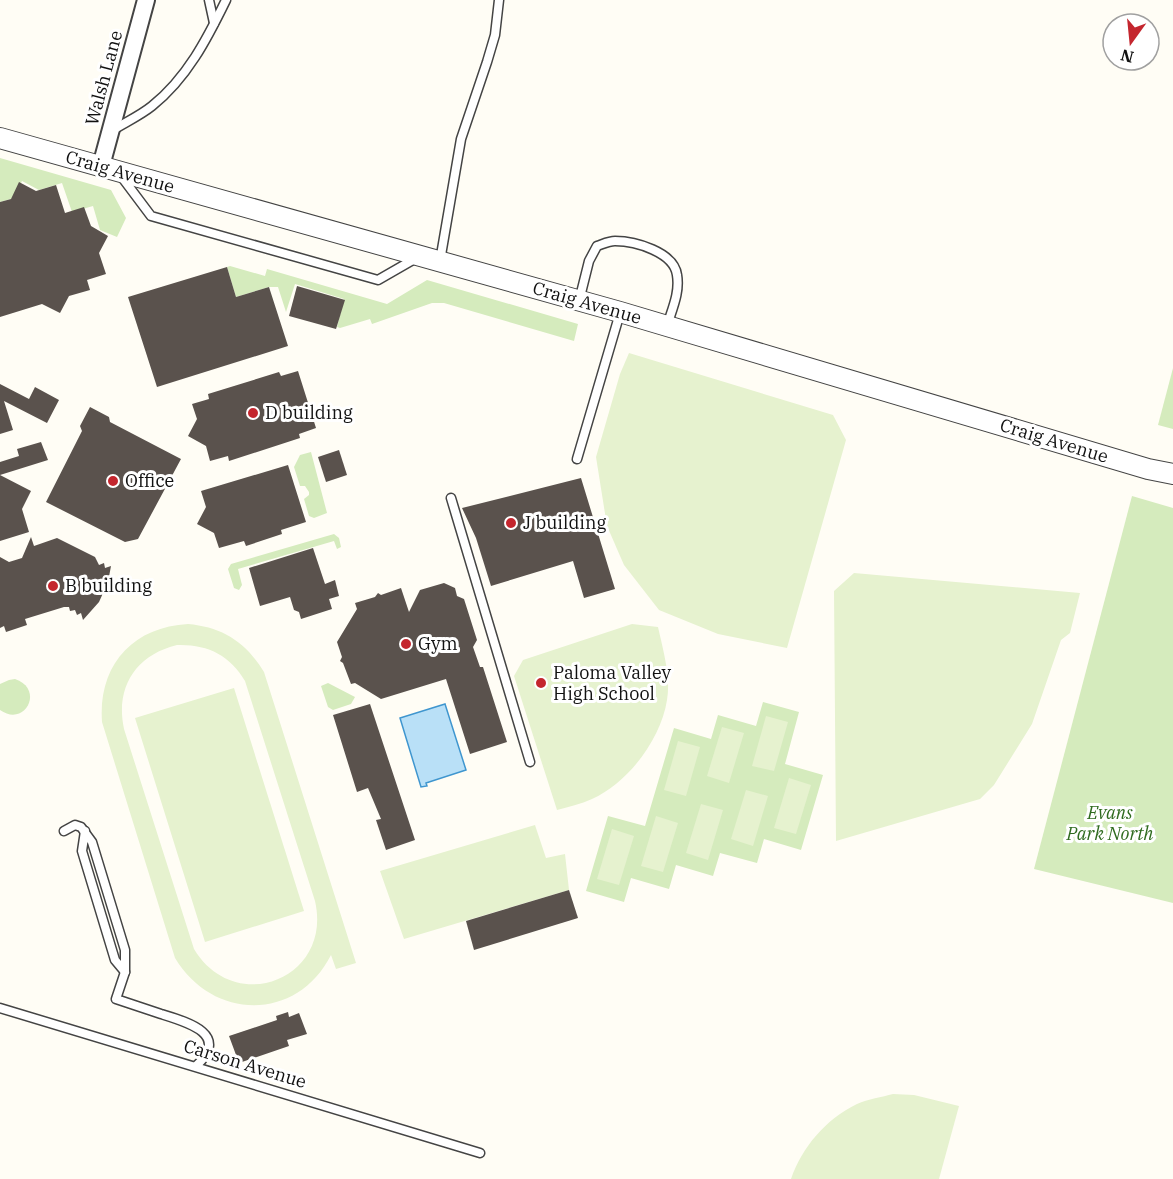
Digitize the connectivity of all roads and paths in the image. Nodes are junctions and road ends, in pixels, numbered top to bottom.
1 (146, 0) edge
2 (209, 0) edge
3 (226, 0) edge
4 (499, 0) edge
5 (214, 24) junction
6 (110, 132) junction
7 (0, 138) edge
8 (109, 169) junction
9 (430, 259) junction
10 (579, 301) junction
11 (620, 312) junction
12 (667, 326) junction
13 (577, 459) dead end
14 (1173, 474) edge
15 (451, 498) dead end
16 (530, 762) dead end
17 (64, 831) dead end
18 (0, 1008) edge
19 (196, 1066) junction
20 (480, 1153) dead end

1 - 6 street, Walsh Lane
2 - 5 lane
3 - 5 lane
4 - 9 lane
5 - 6 lane
6 - 8 street, Walsh Lane
7 - 8 street, Craig Avenue
8 - 9 street, Craig Avenue
8 - 9 lane
9 - 10 street, Craig Avenue
10 - 11 street, Craig Avenue
10 - 12 lane
11 - 12 street, Craig Avenue
11 - 13 lane
12 - 14 street, Craig Avenue
15 - 16 lane
17 - 19 lane
18 - 19 lane, Carson Avenue
19 - 20 lane, Carson Avenue

